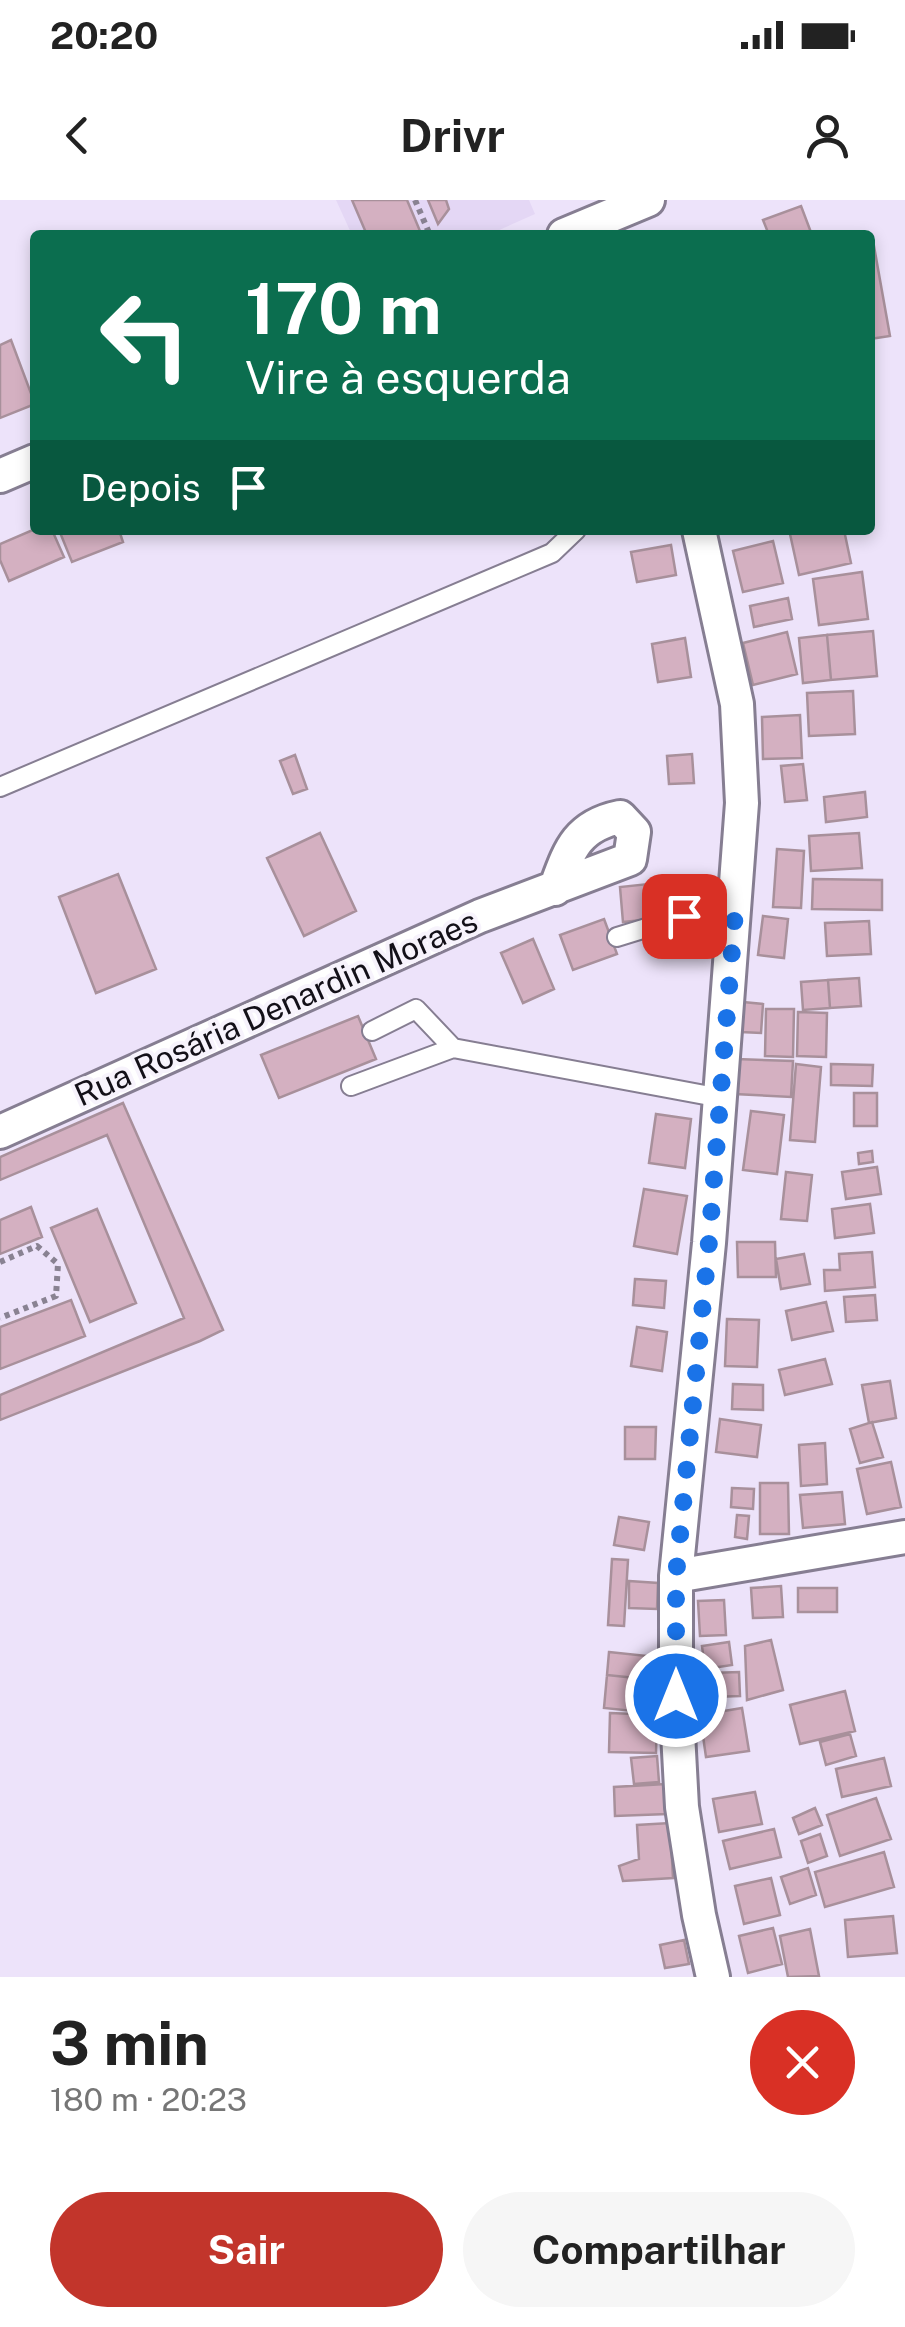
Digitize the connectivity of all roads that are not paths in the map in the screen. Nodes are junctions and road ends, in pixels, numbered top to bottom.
1 (626, 212) edge
2 (577, 230) edge
3 (30, 463) edge
4 (0, 476) edge
5 (571, 535) edge
6 (700, 535) edge
7 (0, 786) edge
8 (554, 889) dead end
9 (735, 912) junction
10 (618, 938) dead end
11 (372, 1031) dead end
12 (453, 1048) junction
13 (350, 1086) dead end
14 (721, 1098) junction
15 (0, 1132) edge
16 (905, 1537) edge
17 (676, 1576) junction
18 (713, 1977) edge

1 - 2 street
3 - 4 street
5 - 7 lane
6 - 9 street
8 - 15 street, Rua Rosária Denardin Moraes
9 - 10 lane
9 - 14 street
11 - 12 lane
12 - 13 lane
12 - 14 lane
14 - 17 street
16 - 17 street
17 - 18 street

